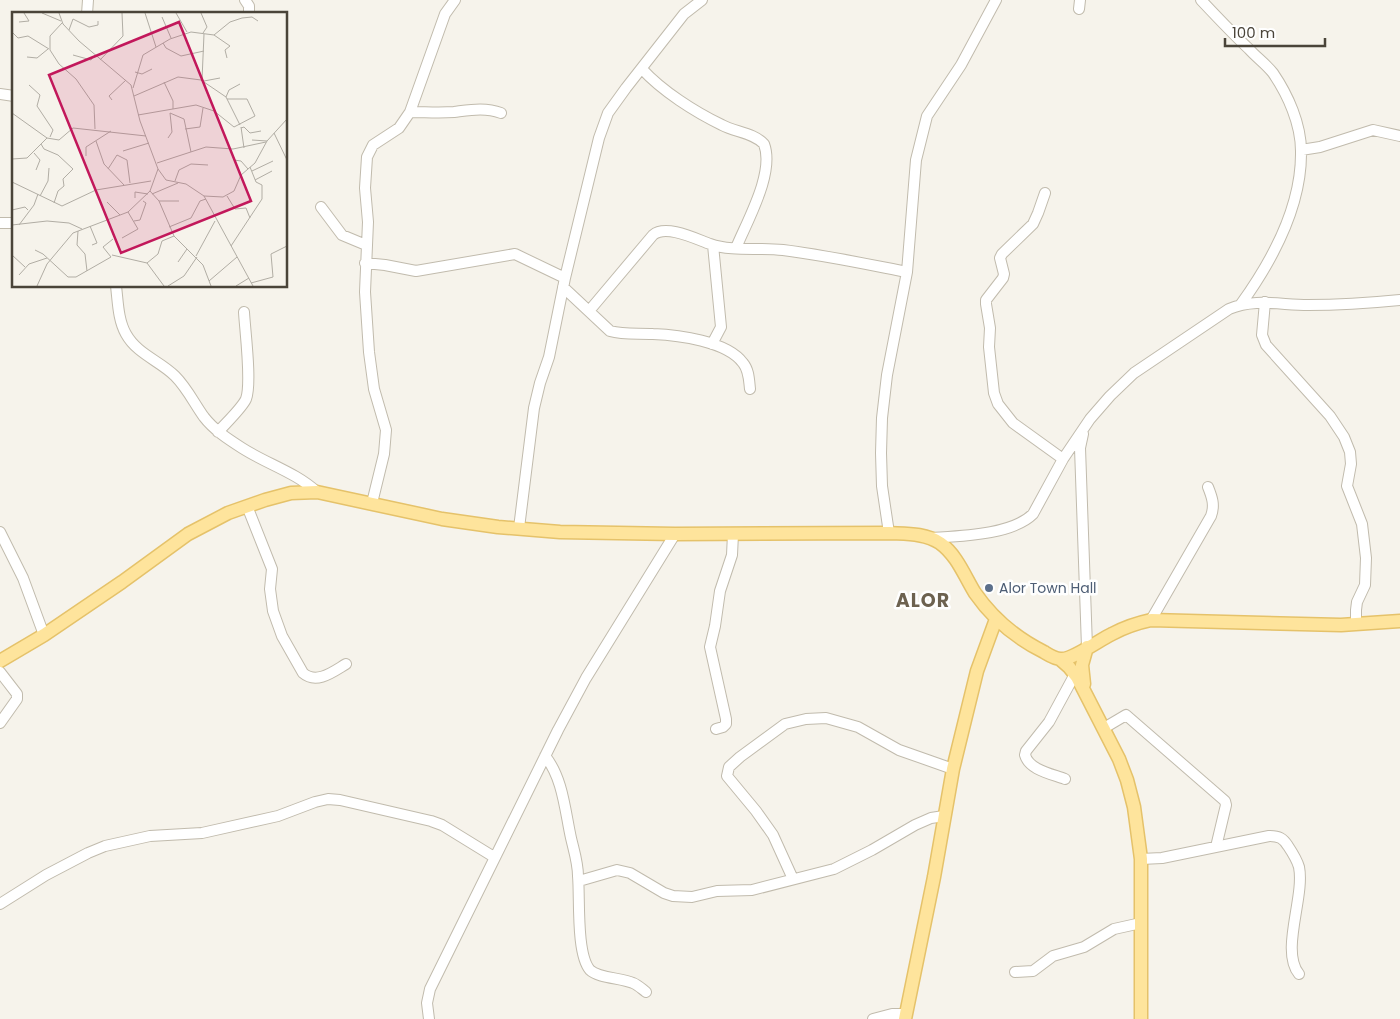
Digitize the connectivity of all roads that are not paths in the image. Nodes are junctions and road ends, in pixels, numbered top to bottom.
1 (245, 0) edge
2 (454, 0) edge
3 (702, 0) edge
4 (996, 0) edge
5 (1201, 0) edge
6 (249, 12) edge
7 (642, 69) junction
8 (410, 112) junction
9 (501, 113) dead end
10 (1400, 136) edge
11 (1301, 150) junction
12 (1045, 192) dead end
13 (321, 207) dead end
14 (713, 245) junction
15 (366, 246) junction
16 (736, 248) junction
17 (365, 263) junction
18 (907, 272) junction
19 (564, 282) junction
20 (116, 288) edge
21 (1400, 300) edge
22 (1265, 302) junction
23 (1241, 304) junction
24 (589, 311) junction
25 (244, 312) dead end
26 (712, 344) junction
27 (750, 389) dead end
28 (1084, 427) junction
29 (218, 432) junction
30 (1070, 450) junction
31 (1080, 456) junction
32 (1063, 459) junction
33 (1208, 487) dead end
34 (317, 492) junction
35 (372, 503) junction
36 (247, 506) junction
37 (519, 528) junction
38 (0, 532) edge
39 (889, 533) junction
40 (676, 534) junction
41 (733, 534) junction
42 (931, 538) junction
43 (996, 618) junction
44 (1151, 620) junction
45 (1400, 621) edge
46 (1356, 624) junction
47 (44, 636) junction
48 (1087, 647) junction
49 (1060, 660) junction
50 (0, 662) edge
51 (346, 664) dead end
52 (0, 672) edge
53 (1075, 674) junction
54 (1085, 691) junction
55 (0, 723) edge
56 (1104, 728) junction
57 (716, 729) dead end
58 (544, 756) junction
59 (953, 769) junction
60 (1065, 779) dead end
61 (944, 816) junction
62 (1216, 847) junction
63 (494, 857) junction
64 (1141, 860) junction
65 (793, 879) junction
66 (578, 880) junction
67 (0, 904) edge
68 (1141, 923) junction
69 (1015, 972) dead end
70 (1299, 974) dead end
71 (646, 992) dead end
72 (905, 1017) edge
73 (429, 1019) edge
74 (873, 1019) edge
75 (1141, 1019) edge

1 - 6 street
2 - 8 street
3 - 7 street
4 - 18 street
5 - 11 street
7 - 16 street
7 - 19 street
8 - 9 street
8 - 15 street
10 - 11 street
11 - 23 street
12 - 32 street
13 - 15 street
14 - 16 street
14 - 24 street
14 - 26 street
15 - 17 street
16 - 18 street
17 - 19 street
17 - 35 street
18 - 39 street
19 - 24 street
19 - 37 street
20 - 29 street
21 - 22 street
22 - 23 street
22 - 46 street
23 - 28 street
24 - 26 street
25 - 29 street
26 - 27 street
28 - 30 street
28 - 31 street
29 - 34 street
30 - 31 street
30 - 32 street
31 - 48 street
32 - 42 street
33 - 44 street
34 - 35 main road
34 - 36 main road
35 - 37 main road
36 - 47 main road
36 - 51 street
37 - 40 main road
38 - 47 street
39 - 41 main road
39 - 42 main road
40 - 41 main road
40 - 58 street
41 - 57 street
42 - 43 main road
43 - 49 main road
43 - 59 main road
44 - 46 main road
44 - 48 main road
45 - 46 main road
47 - 50 main road
48 - 49 main road
48 - 54 main road
49 - 53 main road
52 - 55 street
53 - 54 main road
53 - 60 street
54 - 56 main road
56 - 62 street
56 - 64 main road
58 - 63 street
58 - 66 street
59 - 61 main road
59 - 65 street
61 - 65 street
61 - 72 main road
62 - 64 street
62 - 70 street
63 - 67 street
63 - 73 street
64 - 68 main road
65 - 66 street
66 - 71 street
68 - 69 street
68 - 75 main road
72 - 74 street

